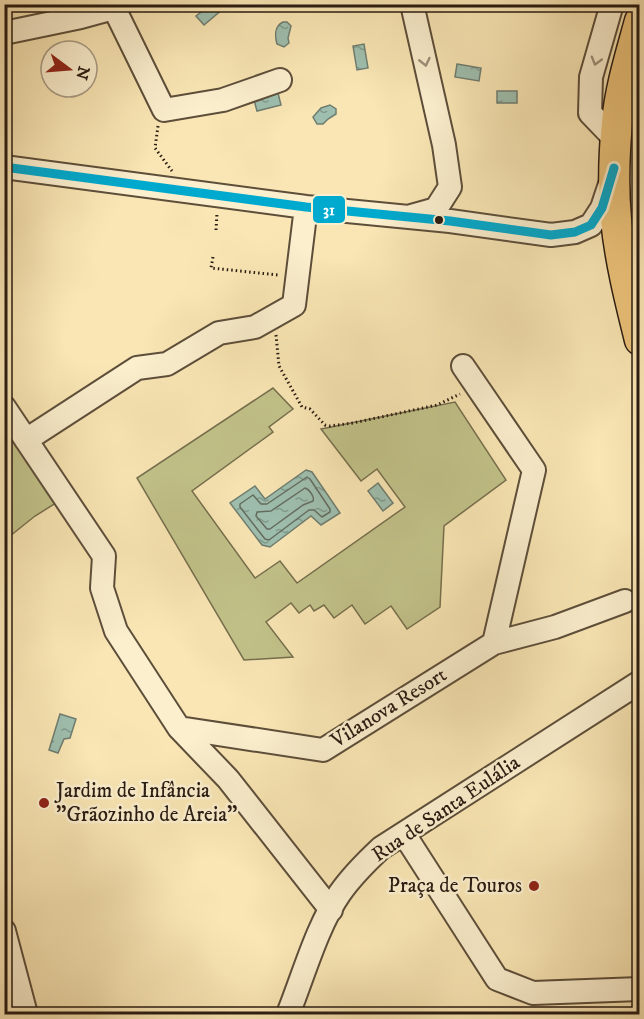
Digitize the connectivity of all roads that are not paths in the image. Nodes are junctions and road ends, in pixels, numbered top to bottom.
1 (412, 4) edge
2 (612, 4) edge
3 (114, 6) edge
4 (639, 21) edge
5 (4, 33) edge
6 (280, 80) dead end
7 (639, 101) edge
8 (615, 154) junction
9 (4, 167) edge
10 (306, 207) junction
11 (409, 217) junction
12 (639, 249) edge
13 (639, 340) edge
14 (469, 374) road end
15 (4, 407) edge
16 (26, 440) junction
17 (625, 601) dead end
18 (494, 643) junction
19 (639, 682) edge
20 (179, 728) junction
21 (404, 834) junction
22 (331, 910) junction
23 (4, 931) edge
24 (639, 989) edge
25 (26, 1014) edge
26 (288, 1014) edge

1 -> 11 street
2 -> 8 street
3 - 5 street
3 - 6 street
4 - 8 main road
7 - 12 main road
8 - 11 street
8 - 13 main road
9 - 10 street
10 - 11 street
10 - 16 street
14 - 18 street
15 - 16 street
16 - 20 street
17 - 18 street, Vilanova Resort
18 - 20 street, Vilanova Resort
19 - 21 street, Rua de Santa Eulália
20 - 22 street
21 - 22 street, Rua de Santa Eulália
21 - 24 street
22 - 26 street, Rua de Santa Eulália
23 - 25 street

